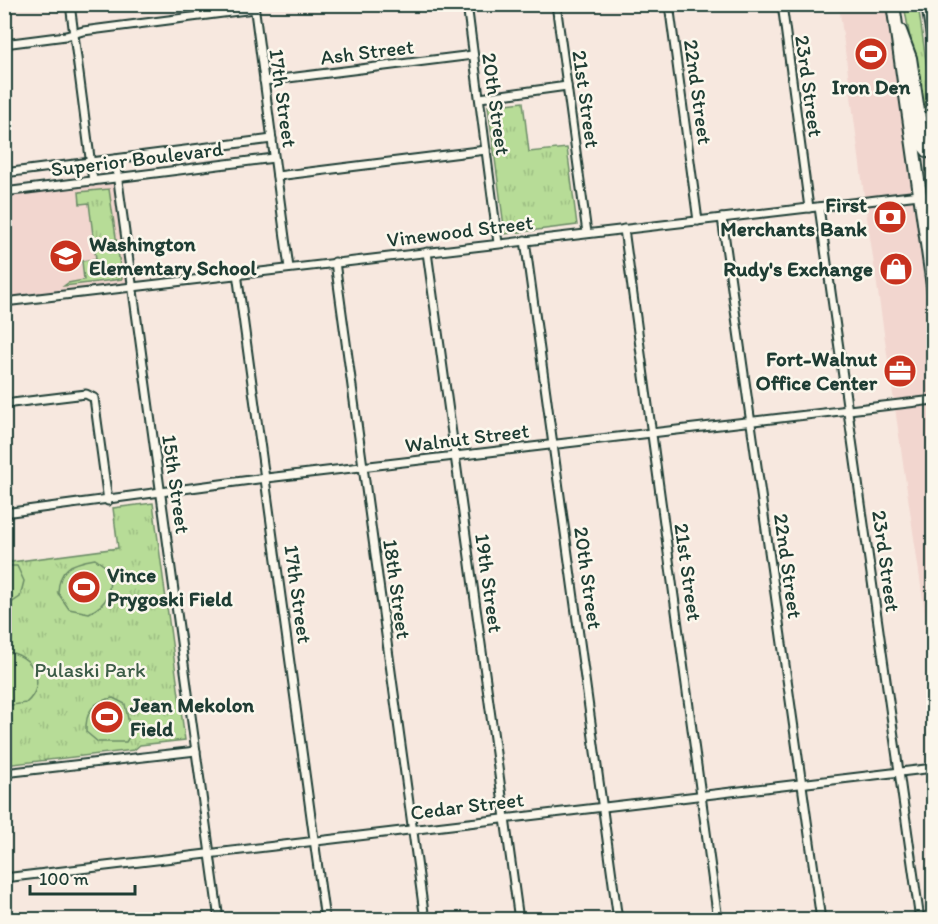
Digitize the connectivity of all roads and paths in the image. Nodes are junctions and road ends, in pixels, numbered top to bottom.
1 (70, 4) edge
2 (467, 4) edge
3 (556, 4) edge
4 (669, 4) edge
5 (782, 4) edge
6 (893, 4) edge
7 (928, 4) edge
8 (254, 7) edge
9 (895, 22) junction
10 (74, 33) junction
11 (933, 43) edge
12 (4, 44) edge
13 (473, 55) junction
14 (264, 81) junction
15 (567, 86) junction
16 (480, 98) junction
17 (272, 139) junction
18 (486, 150) junction
19 (933, 152) edge
20 (274, 158) junction
21 (115, 159) junction
22 (91, 162) junction
23 (4, 173) edge
24 (277, 176) junction
25 (117, 178) junction
26 (93, 181) junction
27 (4, 192) edge
28 (919, 195) junction
29 (819, 207) junction
30 (808, 208) junction
31 (722, 218) junction
32 (933, 218) edge
33 (698, 220) junction
34 (624, 229) junction
35 (924, 229) junction
36 (587, 233) junction
37 (525, 240) junction
38 (498, 243) junction
39 (927, 247) junction
40 (427, 252) junction
41 (335, 262) junction
42 (933, 264) edge
43 (289, 268) junction
44 (237, 273) junction
45 (132, 286) junction
46 (933, 292) edge
47 (4, 302) edge
48 (933, 400) edge
49 (4, 404) edge
50 (848, 410) junction
51 (751, 421) junction
52 (652, 433) junction
53 (553, 445) junction
54 (455, 456) junction
55 (363, 467) junction
56 (265, 478) junction
57 (160, 493) junction
58 (108, 501) junction
59 (4, 513) edge
60 (196, 751) junction
61 (933, 768) edge
62 (899, 772) junction
63 (4, 773) edge
64 (802, 783) junction
65 (702, 795) junction
66 (602, 806) junction
67 (505, 818) junction
68 (412, 829) junction
69 (314, 841) junction
70 (210, 855) junction
71 (4, 878) edge
72 (219, 920) edge
73 (325, 920) edge
74 (425, 920) edge
75 (519, 920) edge
76 (618, 920) edge
77 (718, 920) edge
78 (821, 920) edge
79 (920, 920) edge

1 - 10 street
2 - 13 street, 20th Street
3 - 15 street, 21st Street
4 - 33 street, 22nd Street
5 - 30 street, 23rd Street
6 - 9 main road
7 - 11 main road
8 - 10 street
8 - 14 street, 17th Street
9 - 19 main road
9 - 28 main road
10 - 12 street
10 - 22 street
13 - 14 street, Ash Street
13 - 16 street, 20th Street
14 - 17 street, 17th Street
15 - 16 street
15 - 36 street, 21st Street
16 - 18 street, 20th Street
17 - 20 street, 17th Street
17 - 21 street, Superior Boulevard
18 - 24 street
18 - 38 street, 20th Street
20 - 24 street, 17th Street
20 - 25 street, Superior Boulevard
21 - 22 street, Superior Boulevard
21 - 25 street, 15th Street
22 - 23 street, Superior Boulevard
22 - 26 street
24 - 43 street, 17th Street
25 - 26 street, Superior Boulevard
25 - 45 street, 15th Street
26 - 27 street, Superior Boulevard
28 - 29 street, Vinewood Street
28 - 35 main road
29 - 30 street, Vinewood Street
29 - 50 street, 23rd Street
30 - 31 street, Vinewood Street
31 - 33 street, Vinewood Street
31 - 51 street, 22nd Street
32 - 35 main road
33 - 34 street, Vinewood Street
34 - 36 street, Vinewood Street
34 - 52 street, 21st Street
35 - 39 main road
36 - 37 street, Vinewood Street
37 - 38 street, Vinewood Street
37 - 53 street, 20th Street
38 - 40 street, Vinewood Street
39 - 42 main road
39 - 46 main road
40 - 41 street, Vinewood Street
40 - 54 street, 19th Street
41 - 43 street, Vinewood Street
41 - 55 street, 18th Street
43 - 44 street, Vinewood Street
44 - 45 street, Vinewood Street
44 - 56 street, 17th Street
45 - 47 street, Vinewood Street
45 - 57 street, 15th Street
48 - 50 street, Walnut Street
49 - 58 street
50 - 51 street, Walnut Street
50 - 62 street, 23rd Street
51 - 52 street, Walnut Street
51 - 64 street, 22nd Street
52 - 53 street, Walnut Street
52 - 65 street, 21st Street
53 - 54 street, Walnut Street
53 - 66 street, 20th Street
54 - 55 street, Walnut Street
54 - 67 street, 19th Street
55 - 56 street, Walnut Street
55 - 68 street, 18th Street
56 - 57 street, Walnut Street
56 - 69 street, 17th Street
57 - 58 street, Walnut Street
57 - 60 street, 15th Street
58 - 59 street, Walnut Street
60 - 63 street
60 - 70 street, 15th Street
61 - 62 street, Cedar Street
62 - 64 street, Cedar Street
62 - 79 street, 23rd Street
64 - 65 street, Cedar Street
64 - 78 street, 22nd Street
65 - 66 street, Cedar Street
65 - 77 street, 21st Street
66 - 67 street, Cedar Street
66 - 76 street, 20th Street
67 - 68 street, Cedar Street
67 - 75 street, 19th Street
68 - 69 street, Cedar Street
68 - 74 street, 18th Street
69 - 70 street, Cedar Street
69 - 73 street, 17th Street
70 - 71 street, Cedar Street
70 - 72 street, 15th Street

